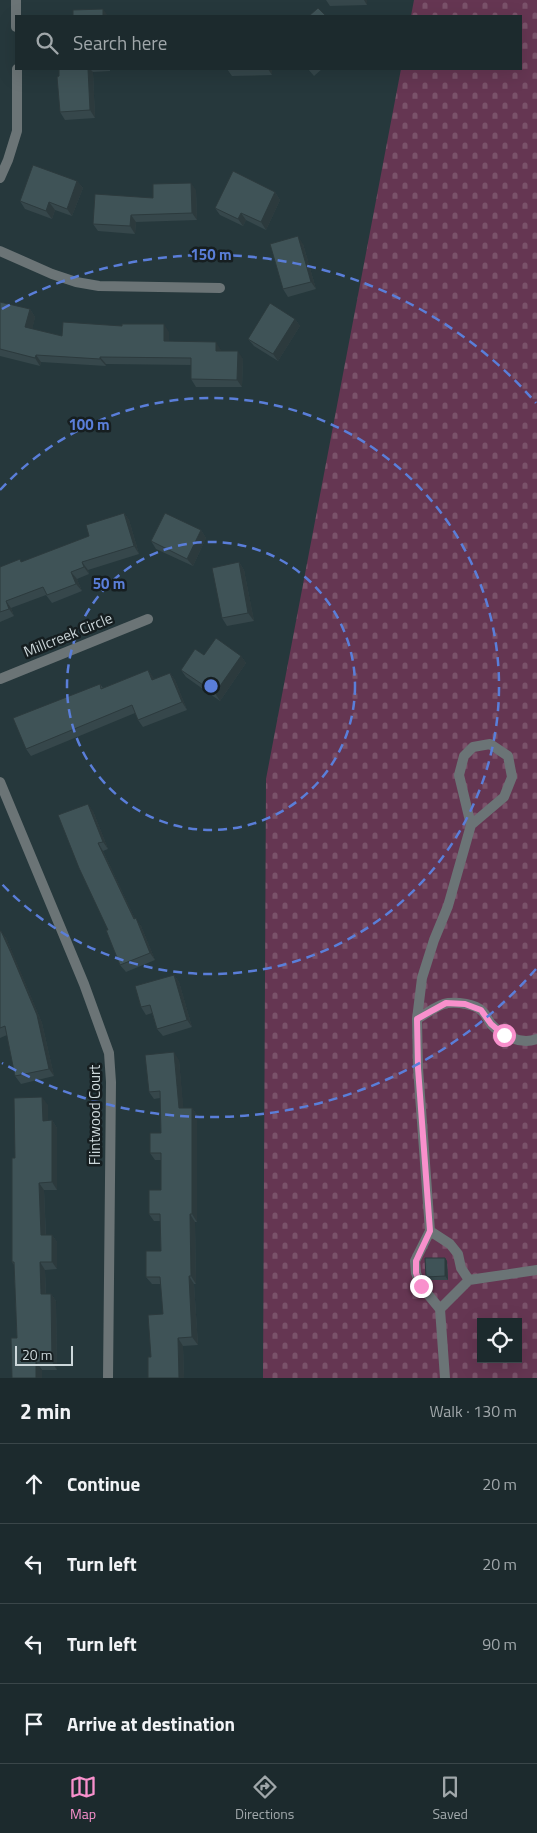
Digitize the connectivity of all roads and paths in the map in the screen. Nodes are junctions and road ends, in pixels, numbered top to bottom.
1 (16, 0) edge
2 (16, 15) edge
3 (17, 70) edge
4 (0, 178) edge
5 (0, 251) edge
6 (220, 288) dead end
7 (148, 619) dead end
8 (0, 679) edge
9 (0, 782) edge
10 (471, 825) junction
11 (417, 1019) junction
12 (537, 1039) edge
13 (430, 1231) junction
14 (537, 1270) edge
15 (470, 1280) junction
16 (440, 1309) junction
17 (108, 1378) edge
18 (445, 1378) edge

1 - 2 street
3 - 4 street
5 - 6 street
7 - 8 street, Millcreek Circle
9 - 17 street, Flintwood Court
10 - 10 street
10 - 11 street
11 - 12 street
11 - 13 street
13 - 15 street
13 - 16 street
14 - 15 street
15 - 16 street
16 - 18 street

